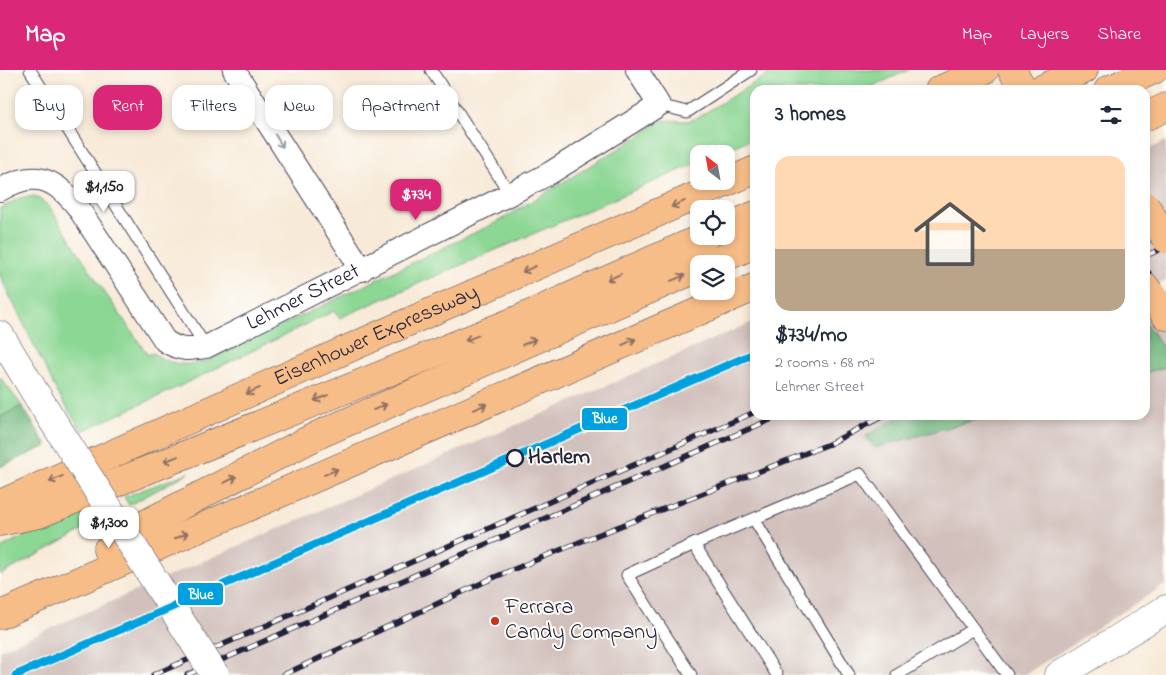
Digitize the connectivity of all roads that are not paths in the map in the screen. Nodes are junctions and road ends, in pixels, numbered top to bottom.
1 (30, 70) edge
2 (234, 70) edge
3 (431, 70) edge
4 (637, 70) edge
5 (751, 70) edge
6 (985, 70) edge
7 (1154, 70) edge
8 (1072, 77) edge
9 (1024, 84) edge
10 (950, 85) edge
11 (1120, 85) edge
12 (659, 105) junction
13 (1166, 107) edge
14 (1150, 114) edge
15 (750, 172) edge
16 (0, 190) edge
17 (510, 194) junction
18 (1150, 213) edge
19 (750, 217) edge
20 (735, 224) edge
21 (1166, 239) edge
22 (690, 243) edge
23 (750, 246) edge
24 (730, 255) edge
25 (362, 270) junction
26 (690, 272) edge
27 (750, 289) edge
28 (1150, 294) edge
29 (1166, 316) edge
30 (0, 335) edge
31 (206, 347) junction
32 (0, 504) edge
33 (754, 518) junction
34 (0, 522) edge
35 (694, 544) junction
36 (40, 597) junction
37 (1166, 609) edge
38 (0, 615) edge
39 (973, 629) junction
40 (215, 675) edge
41 (691, 675) edge
42 (777, 675) edge
43 (849, 675) edge
44 (898, 675) edge
45 (1007, 675) edge
46 (1059, 675) edge

1 - 31 lane
2 -> 25 street
3 - 17 lane
4 - 12 street
5 - 12 lane
6 - 10 main road
7 - 11 main road
8 - 9 main road
12 - 17 street, Lehmer Street
13 - 14 main road
15 -> 32 main road, Eisenhower Expressway
16 - 31 street, Lehmer Street
17 - 25 street, Lehmer Street
18 - 21 main road, bridge
19 - 20 main road
22 -> 34 main road
23 - 24 main road
25 - 31 street, Lehmer Street
36 -> 26 main road
36 -> 27 main road
28 - 29 main road
30 - 40 street, bridge
33 - 35 lane
33 - 39 lane
33 - 43 lane
35 - 41 lane
35 - 42 lane
36 - 38 main road
37 - 46 street
39 - 44 lane
39 - 45 lane

